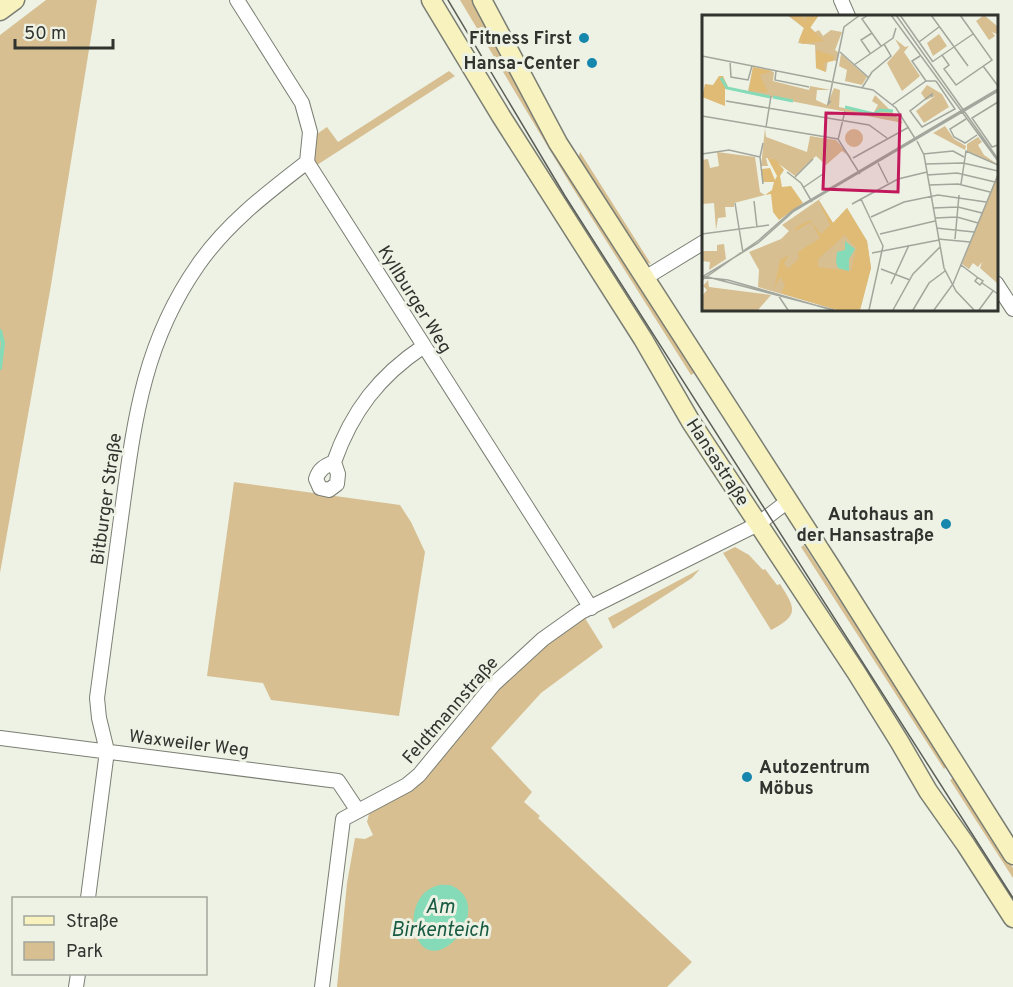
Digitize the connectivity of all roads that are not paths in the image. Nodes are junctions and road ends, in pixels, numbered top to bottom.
1 (15, 0) edge
2 (237, 0) edge
3 (431, 0) edge
4 (482, 0) edge
5 (841, 0) edge
6 (0, 11) edge
7 (848, 15) edge
8 (307, 162) junction
9 (702, 243) edge
10 (645, 279) junction
11 (998, 286) edge
12 (1013, 309) edge
13 (424, 346) junction
14 (334, 462) dead end
15 (788, 501) junction
16 (758, 524) junction
17 (591, 608) junction
18 (0, 738) edge
19 (107, 751) junction
20 (357, 811) junction
21 (1013, 855) edge
22 (88, 897) edge
23 (1013, 918) edge
24 (322, 987) edge

1 - 6 main road
2 - 8 street
3 - 16 main road, Hansastraße
4 - 10 main road, Hansastraße
5 - 7 street
8 - 13 street, Kyllburger Weg
8 - 19 street, Bitburger Straße
9 - 10 street
10 - 15 main road, Hansastraße
11 - 12 street
13 - 14 street
13 - 17 street, Kyllburger Weg
15 - 16 street, Feldtmannstraße
15 - 21 main road, Hansastraße
16 - 17 street, Feldtmannstraße
16 - 23 main road, Hansastraße
17 - 20 street, Feldtmannstraße
18 - 19 street, Waxweiler Weg
19 - 20 street, Waxweiler Weg
19 - 22 street, Bitburger Straße
20 - 24 street, Feldtmannstraße

